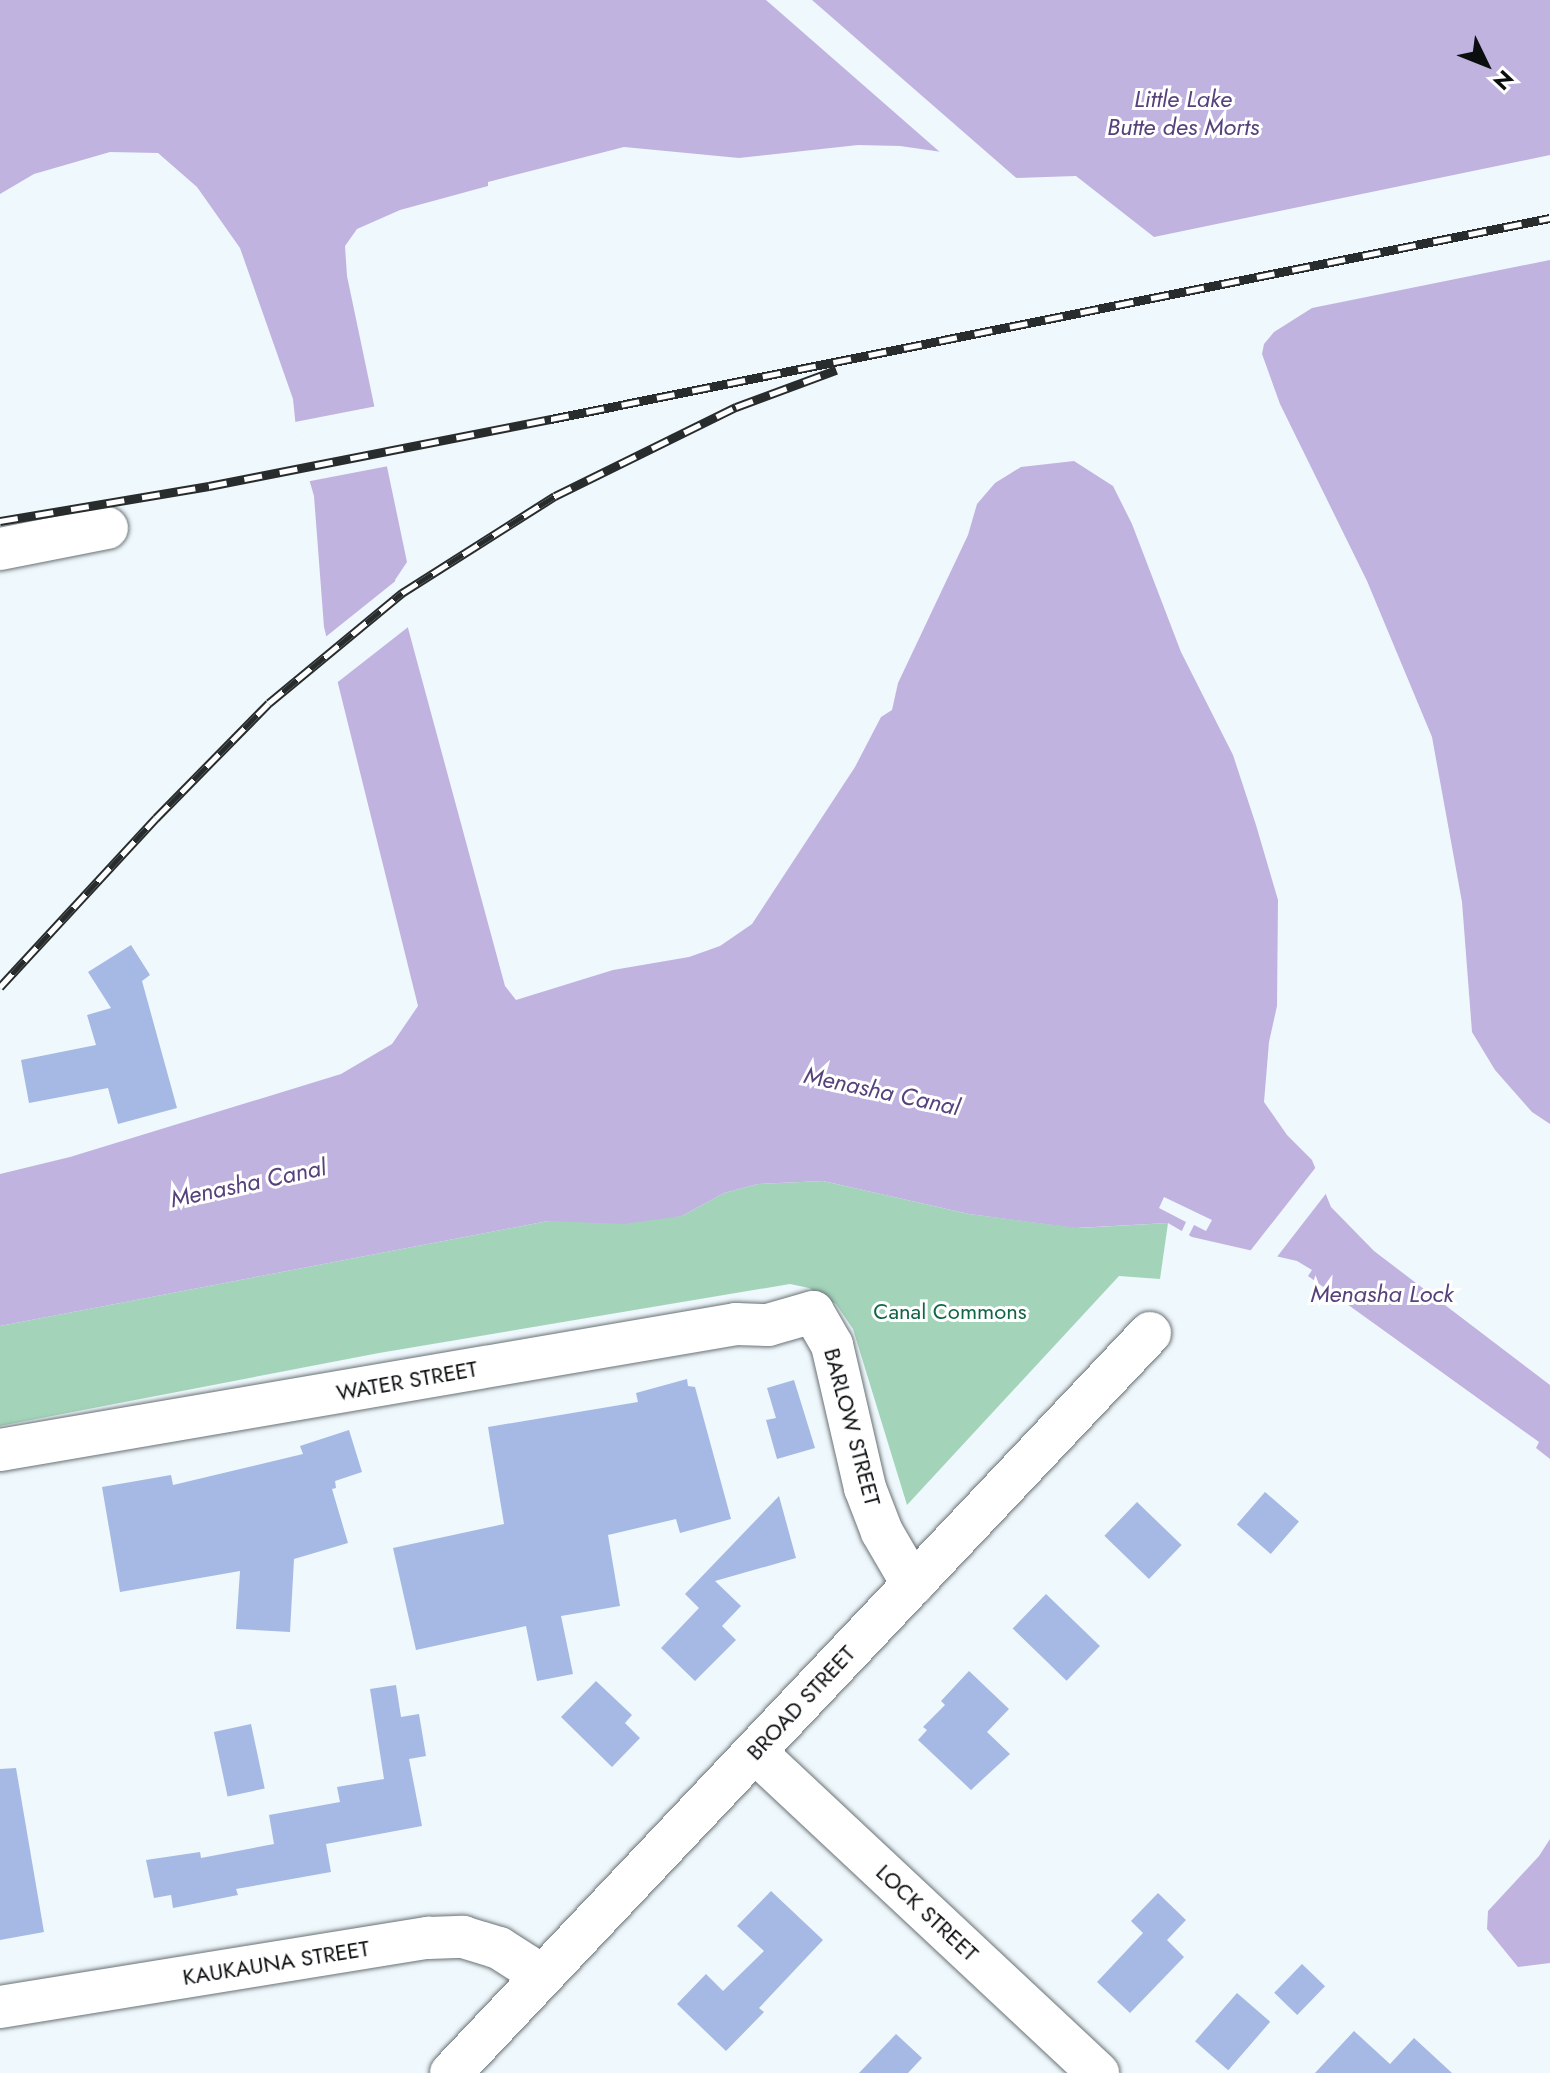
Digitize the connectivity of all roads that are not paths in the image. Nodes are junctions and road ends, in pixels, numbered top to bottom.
1 (107, 528) dead end
2 (0, 549) edge
3 (813, 1312) joint
4 (1150, 1333) dead end
5 (0, 1450) edge
6 (913, 1585) junction
7 (755, 1752) junction
8 (543, 1976) junction
9 (0, 2007) edge
10 (451, 2073) edge
11 (1098, 2073) edge

1 - 2 street
3 - 5 street, WATER STREET
3 - 6 street, BARLOW STREET
4 - 6 street, BROAD STREET
6 - 7 street, BROAD STREET
7 - 8 street, BROAD STREET
7 - 11 street, LOCK STREET
8 - 9 street, KAUKAUNA STREET
8 - 10 street, BROAD STREET

